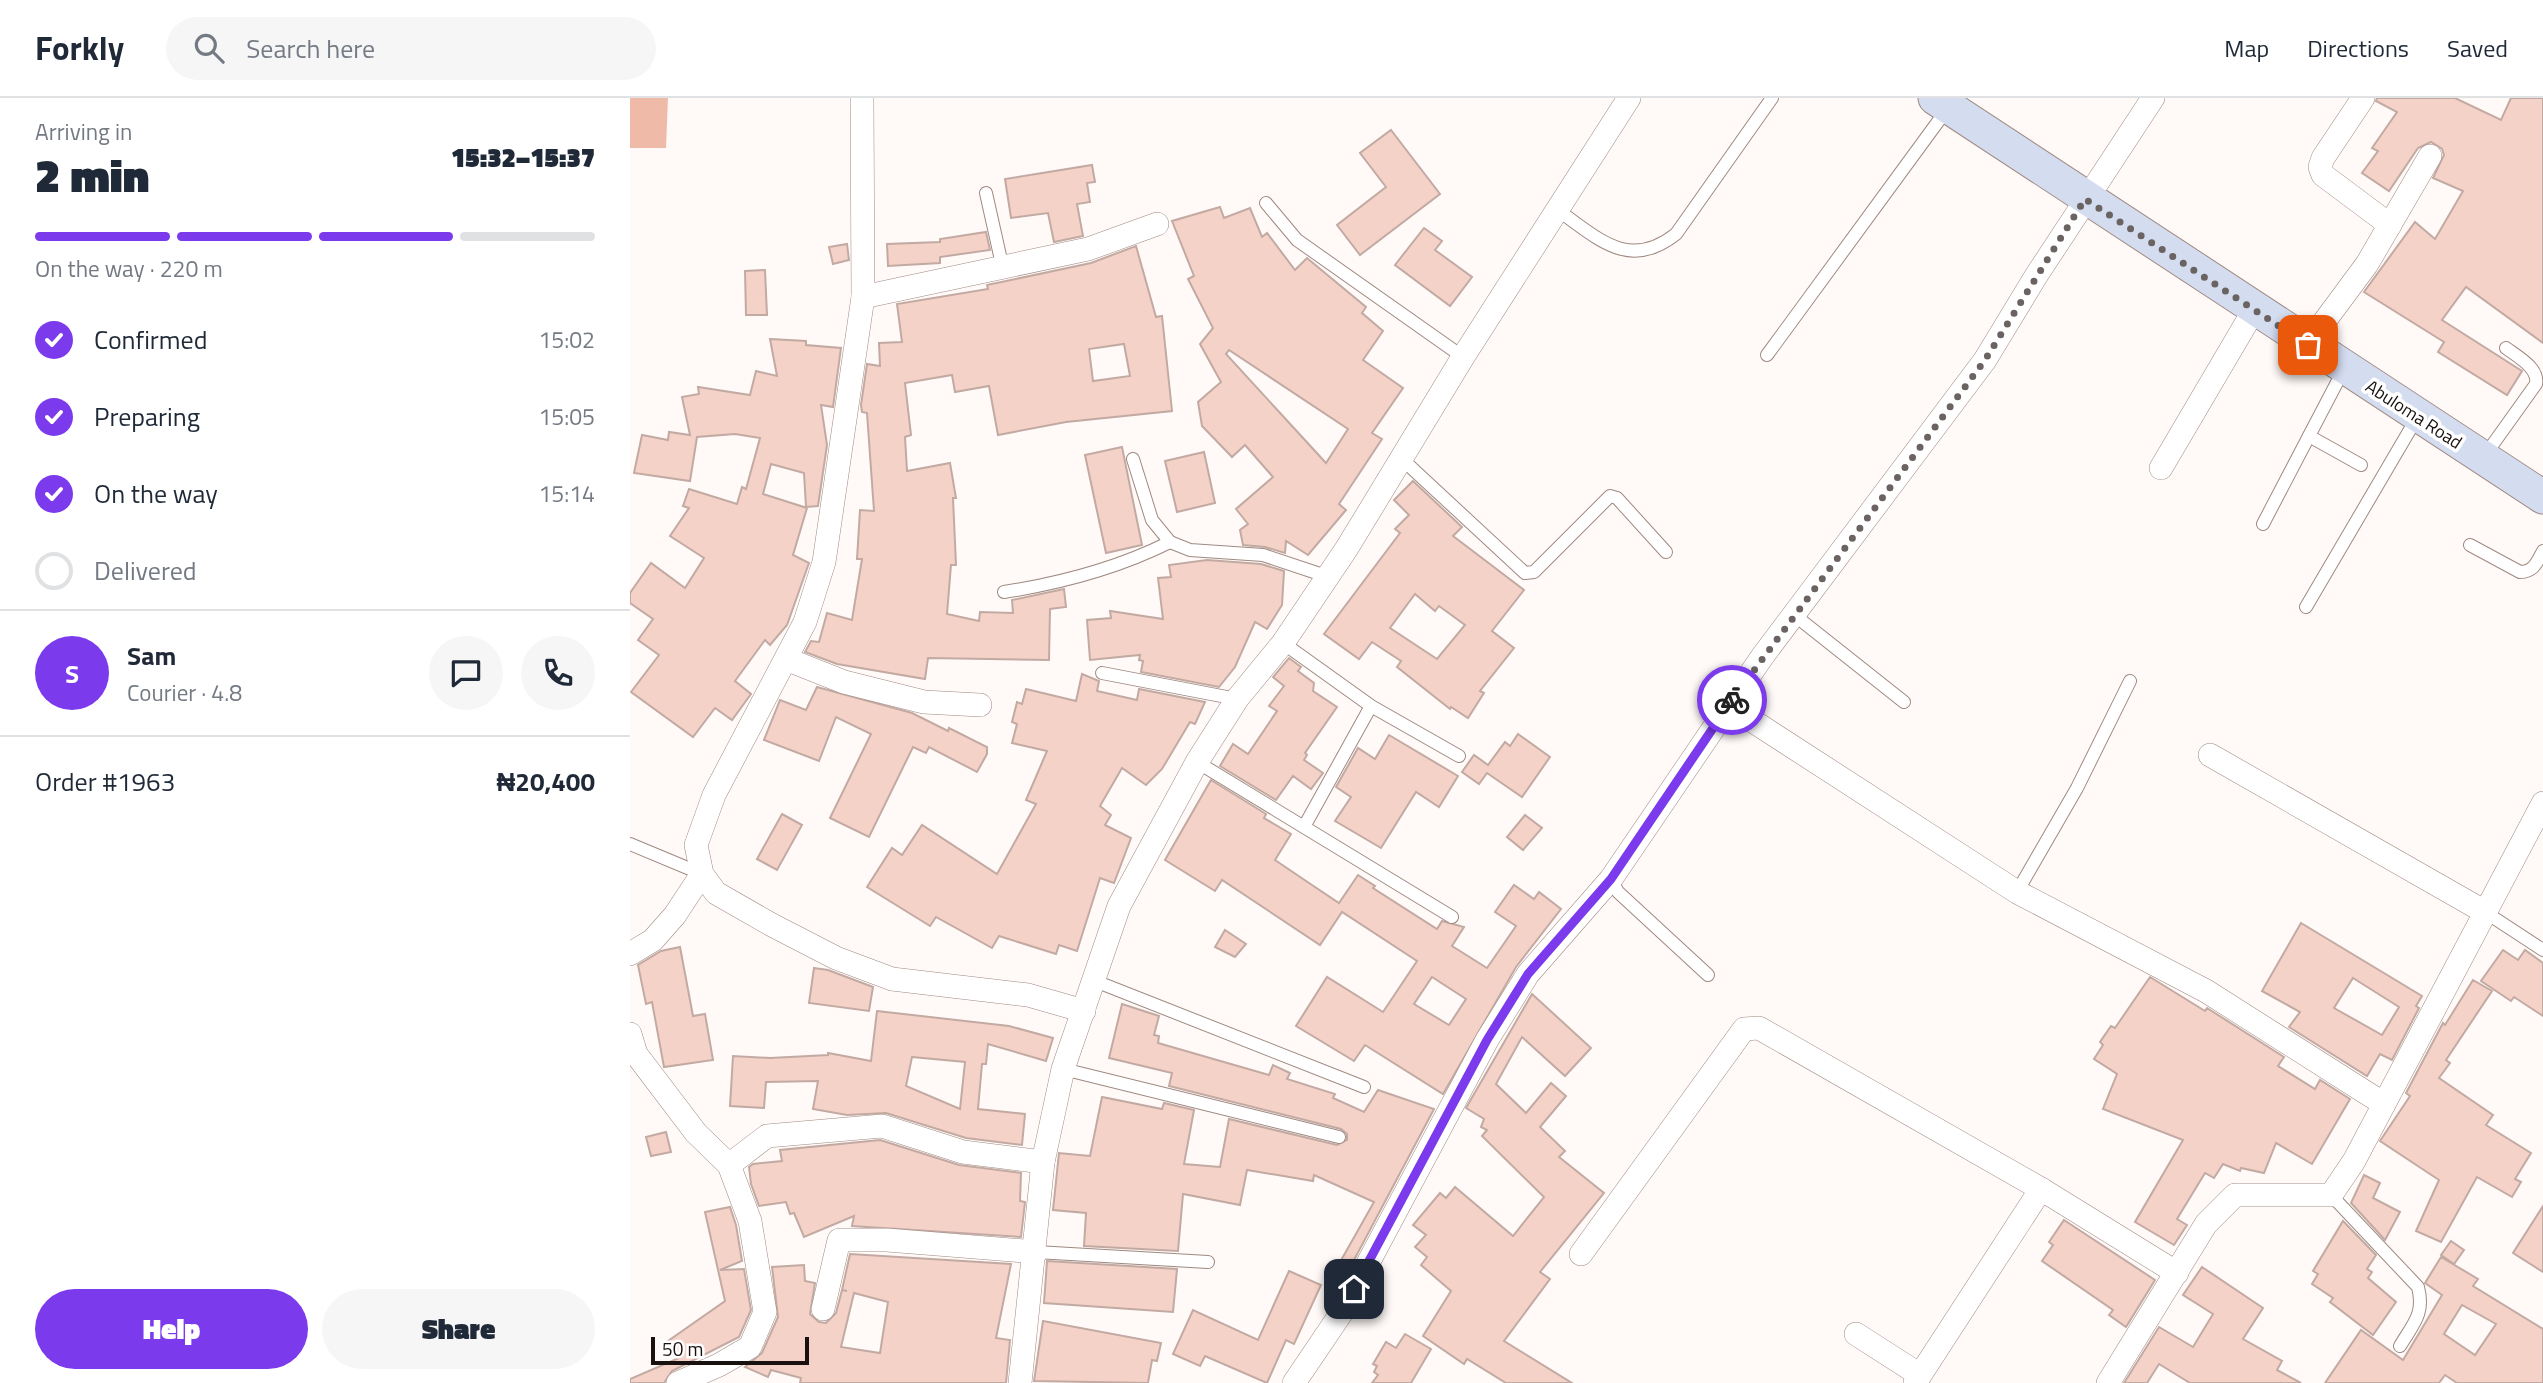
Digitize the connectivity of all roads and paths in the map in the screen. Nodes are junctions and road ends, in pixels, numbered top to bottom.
1 (862, 98) edge
2 (1629, 98) edge
3 (1773, 98) edge
4 (2152, 98) edge
5 (2363, 98) edge
6 (1942, 103) edge
7 (2430, 156) dead end
8 (986, 193) dead end
9 (2085, 199) junction
10 (1266, 203) dead end
11 (1559, 211) junction
12 (1157, 224) dead end
13 (2390, 225) junction
14 (1003, 270) junction
15 (863, 297) junction
16 (2254, 310) junction
17 (2308, 345) junction
18 (2506, 348) dead end
19 (1767, 355) dead end
20 (1463, 357) junction
21 (2344, 369) junction
22 (2418, 416) junction
23 (2309, 436) junction
24 (2483, 458) junction
25 (1133, 459) dead end
26 (1403, 460) junction
27 (2361, 465) dead end
28 (2161, 468) dead end
29 (2543, 496) edge
30 (2263, 524) dead end
31 (1170, 542) junction
32 (2470, 545) dead end
33 (2543, 551) edge
34 (1665, 552) dead end
35 (1326, 576) junction
36 (1004, 592) dead end
37 (2306, 607) dead end
38 (1793, 614) junction
39 (1283, 642) junction
40 (786, 659) junction
41 (1102, 673) dead end
42 (2130, 681) dead end
43 (1237, 699) junction
44 (1904, 702) dead end
45 (981, 705) dead end
46 (1728, 705) junction
47 (1371, 706) junction
48 (2210, 755) dead end
49 (1460, 756) dead end
50 (1197, 762) junction
51 (2543, 803) edge
52 (1305, 825) junction
53 (630, 844) edge
54 (702, 874) junction
55 (1611, 879) junction
56 (2017, 892) junction
57 (2485, 912) junction
58 (1452, 917) dead end
59 (2543, 950) edge
60 (630, 954) edge
61 (1708, 975) dead end
62 (1095, 981) junction
63 (1084, 1011) junction
64 (630, 1034) edge
65 (1063, 1069) junction
66 (1364, 1087) dead end
67 (2384, 1104) junction
68 (1339, 1137) dead end
69 (1043, 1162) junction
70 (729, 1165) junction
71 (2041, 1189) junction
72 (2331, 1195) junction
73 (1035, 1252) junction
74 (1581, 1254) dead end
75 (1208, 1262) dead end
76 (2177, 1273) junction
77 (823, 1308) dead end
78 (1856, 1334) dead end
79 (2400, 1346) dead end
80 (1917, 1379) edge
81 (678, 1383) edge
82 (1020, 1383) edge
83 (1294, 1383) edge
84 (2108, 1383) edge

1 - 15 street
2 - 11 street
3 - 11 lane
4 - 9 street
5 - 13 street
6 - 9 street, Abuloma Road
6 - 19 lane
7 - 13 street
8 - 14 lane
9 - 16 street, Abuloma Road
9 - 38 street
10 - 20 lane
11 - 20 street
12 - 14 street
13 - 17 street
14 - 15 street
15 - 40 street
16 - 17 street, Abuloma Road
16 - 28 street
17 - 21 street, Abuloma Road
18 - 24 lane
20 - 26 street
21 - 22 street, Abuloma Road
21 - 23 lane
22 - 24 street, Abuloma Road
22 - 37 lane
23 - 27 lane
23 - 30 lane
24 - 29 street, Abuloma Road
25 - 31 lane
26 - 34 lane
26 - 35 street
31 - 35 lane
31 - 36 lane
32 - 33 lane
35 - 39 street
38 - 44 lane
38 - 46 street
39 - 43 street
39 - 47 lane
40 - 45 street
40 - 54 street
41 - 43 lane
42 - 56 lane
43 - 50 street
46 - 55 street
46 - 56 street
47 - 49 lane
47 - 52 lane
48 - 57 street
50 - 52 lane
50 - 62 street
51 - 57 street
52 - 58 lane
53 - 54 lane
54 - 60 street
54 - 63 street
55 - 61 lane
55 - 83 street
56 - 67 street
57 - 59 lane
57 - 67 street
62 - 63 street
62 - 66 lane
63 - 65 street
64 - 70 street
65 - 68 lane
65 - 69 street
67 - 72 street
69 - 70 street
69 - 73 street
70 - 81 street
71 - 74 street
71 - 76 street
71 - 80 street
72 - 76 street
72 - 79 lane
73 - 75 lane
73 - 77 street
73 - 82 street
76 - 84 street
78 - 80 street

